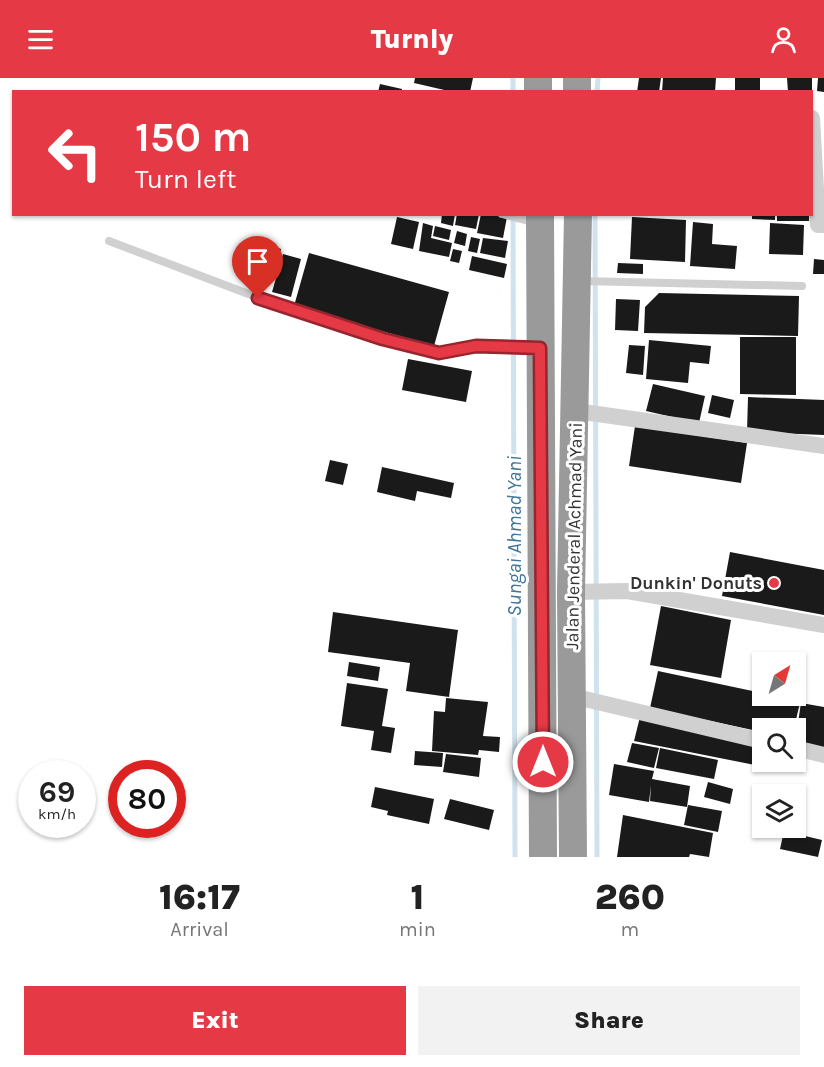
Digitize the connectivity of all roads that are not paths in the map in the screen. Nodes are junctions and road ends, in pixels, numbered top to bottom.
1 (813, 136) edge
2 (517, 216) edge
3 (578, 216) edge
4 (540, 219) edge
5 (824, 225) edge
6 (109, 241) dead end
7 (579, 281) junction
8 (802, 286) dead end
9 (540, 348) junction
10 (576, 411) junction
11 (540, 446) junction
12 (824, 446) edge
13 (575, 447) junction
14 (571, 592) junction
15 (824, 625) edge
16 (579, 698) junction
17 (752, 739) edge
18 (806, 751) edge
19 (824, 755) edge
20 (543, 857) edge
21 (573, 857) edge

1 - 5 street
2 - 4 lane
3 - 7 highway, Jalan Jenderal Achmad Yani
4 - 9 highway, Jalan Jenderal Achmad Yani
6 - 9 lane
7 - 8 lane
7 - 10 highway, Jalan Jenderal Achmad Yani
9 - 11 highway, Jalan Jenderal Achmad Yani
10 - 12 street
10 - 13 highway, Jalan Jenderal Achmad Yani
11 - 13 highway
11 - 20 highway, Jalan Jenderal Achmad Yani
13 - 14 highway, Jalan Jenderal Achmad Yani
14 - 15 street
14 - 16 highway, Jalan Jenderal Achmad Yani
16 - 17 street
16 - 21 highway, Jalan Jenderal Achmad Yani
18 - 19 street

